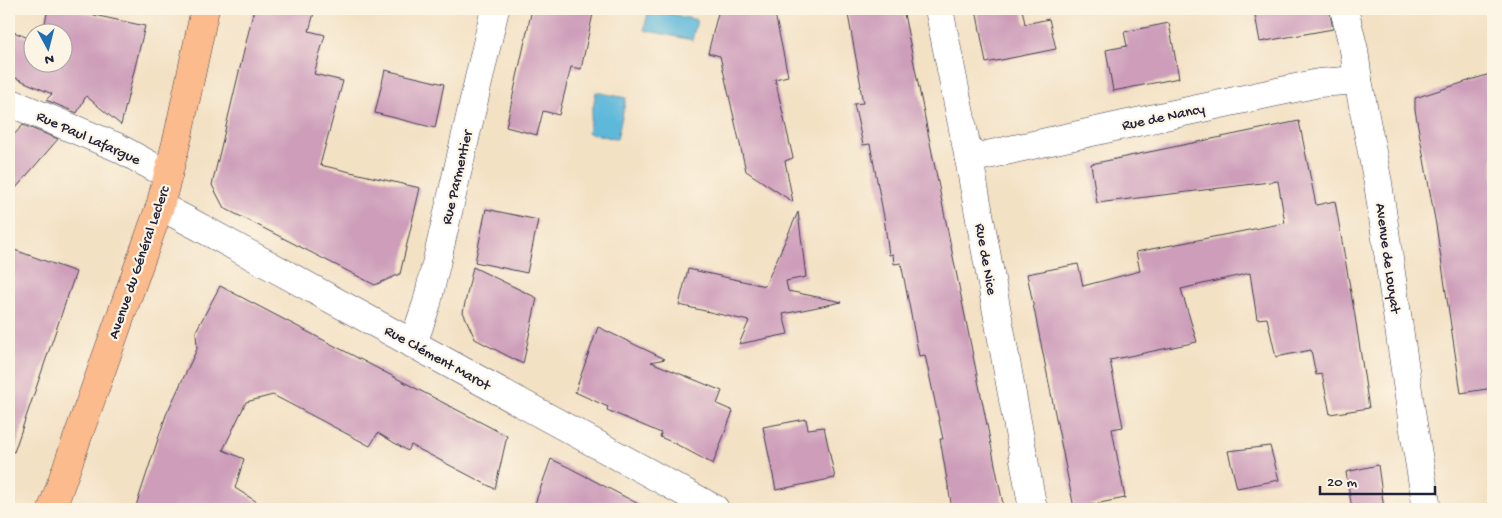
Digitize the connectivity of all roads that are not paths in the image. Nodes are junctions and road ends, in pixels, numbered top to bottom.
1 (206, 9) edge
2 (495, 9) edge
3 (939, 9) edge
4 (1344, 9) edge
5 (1358, 80) junction
6 (9, 102) edge
7 (969, 159) junction
8 (168, 175) junction
9 (160, 206) junction
10 (413, 344) junction
11 (52, 509) edge
12 (715, 509) edge
13 (1033, 509) edge
14 (1427, 509) edge

1 - 8 main road, Avenue du Général Leclerc
2 - 10 street, Rue Parmentier
3 - 7 street, Rue de Nice
4 - 5 street, Avenue de Louyat
5 - 7 street, Rue de Nancy
5 - 14 street, Avenue de Louyat
6 - 8 street, Rue Paul Lafargue
7 - 13 street, Rue de Nice
8 - 9 main road, Avenue du Général Leclerc
9 - 10 street, Rue Clément Marot
9 - 11 main road, Avenue du Général Leclerc
10 - 12 street, Rue Clément Marot

